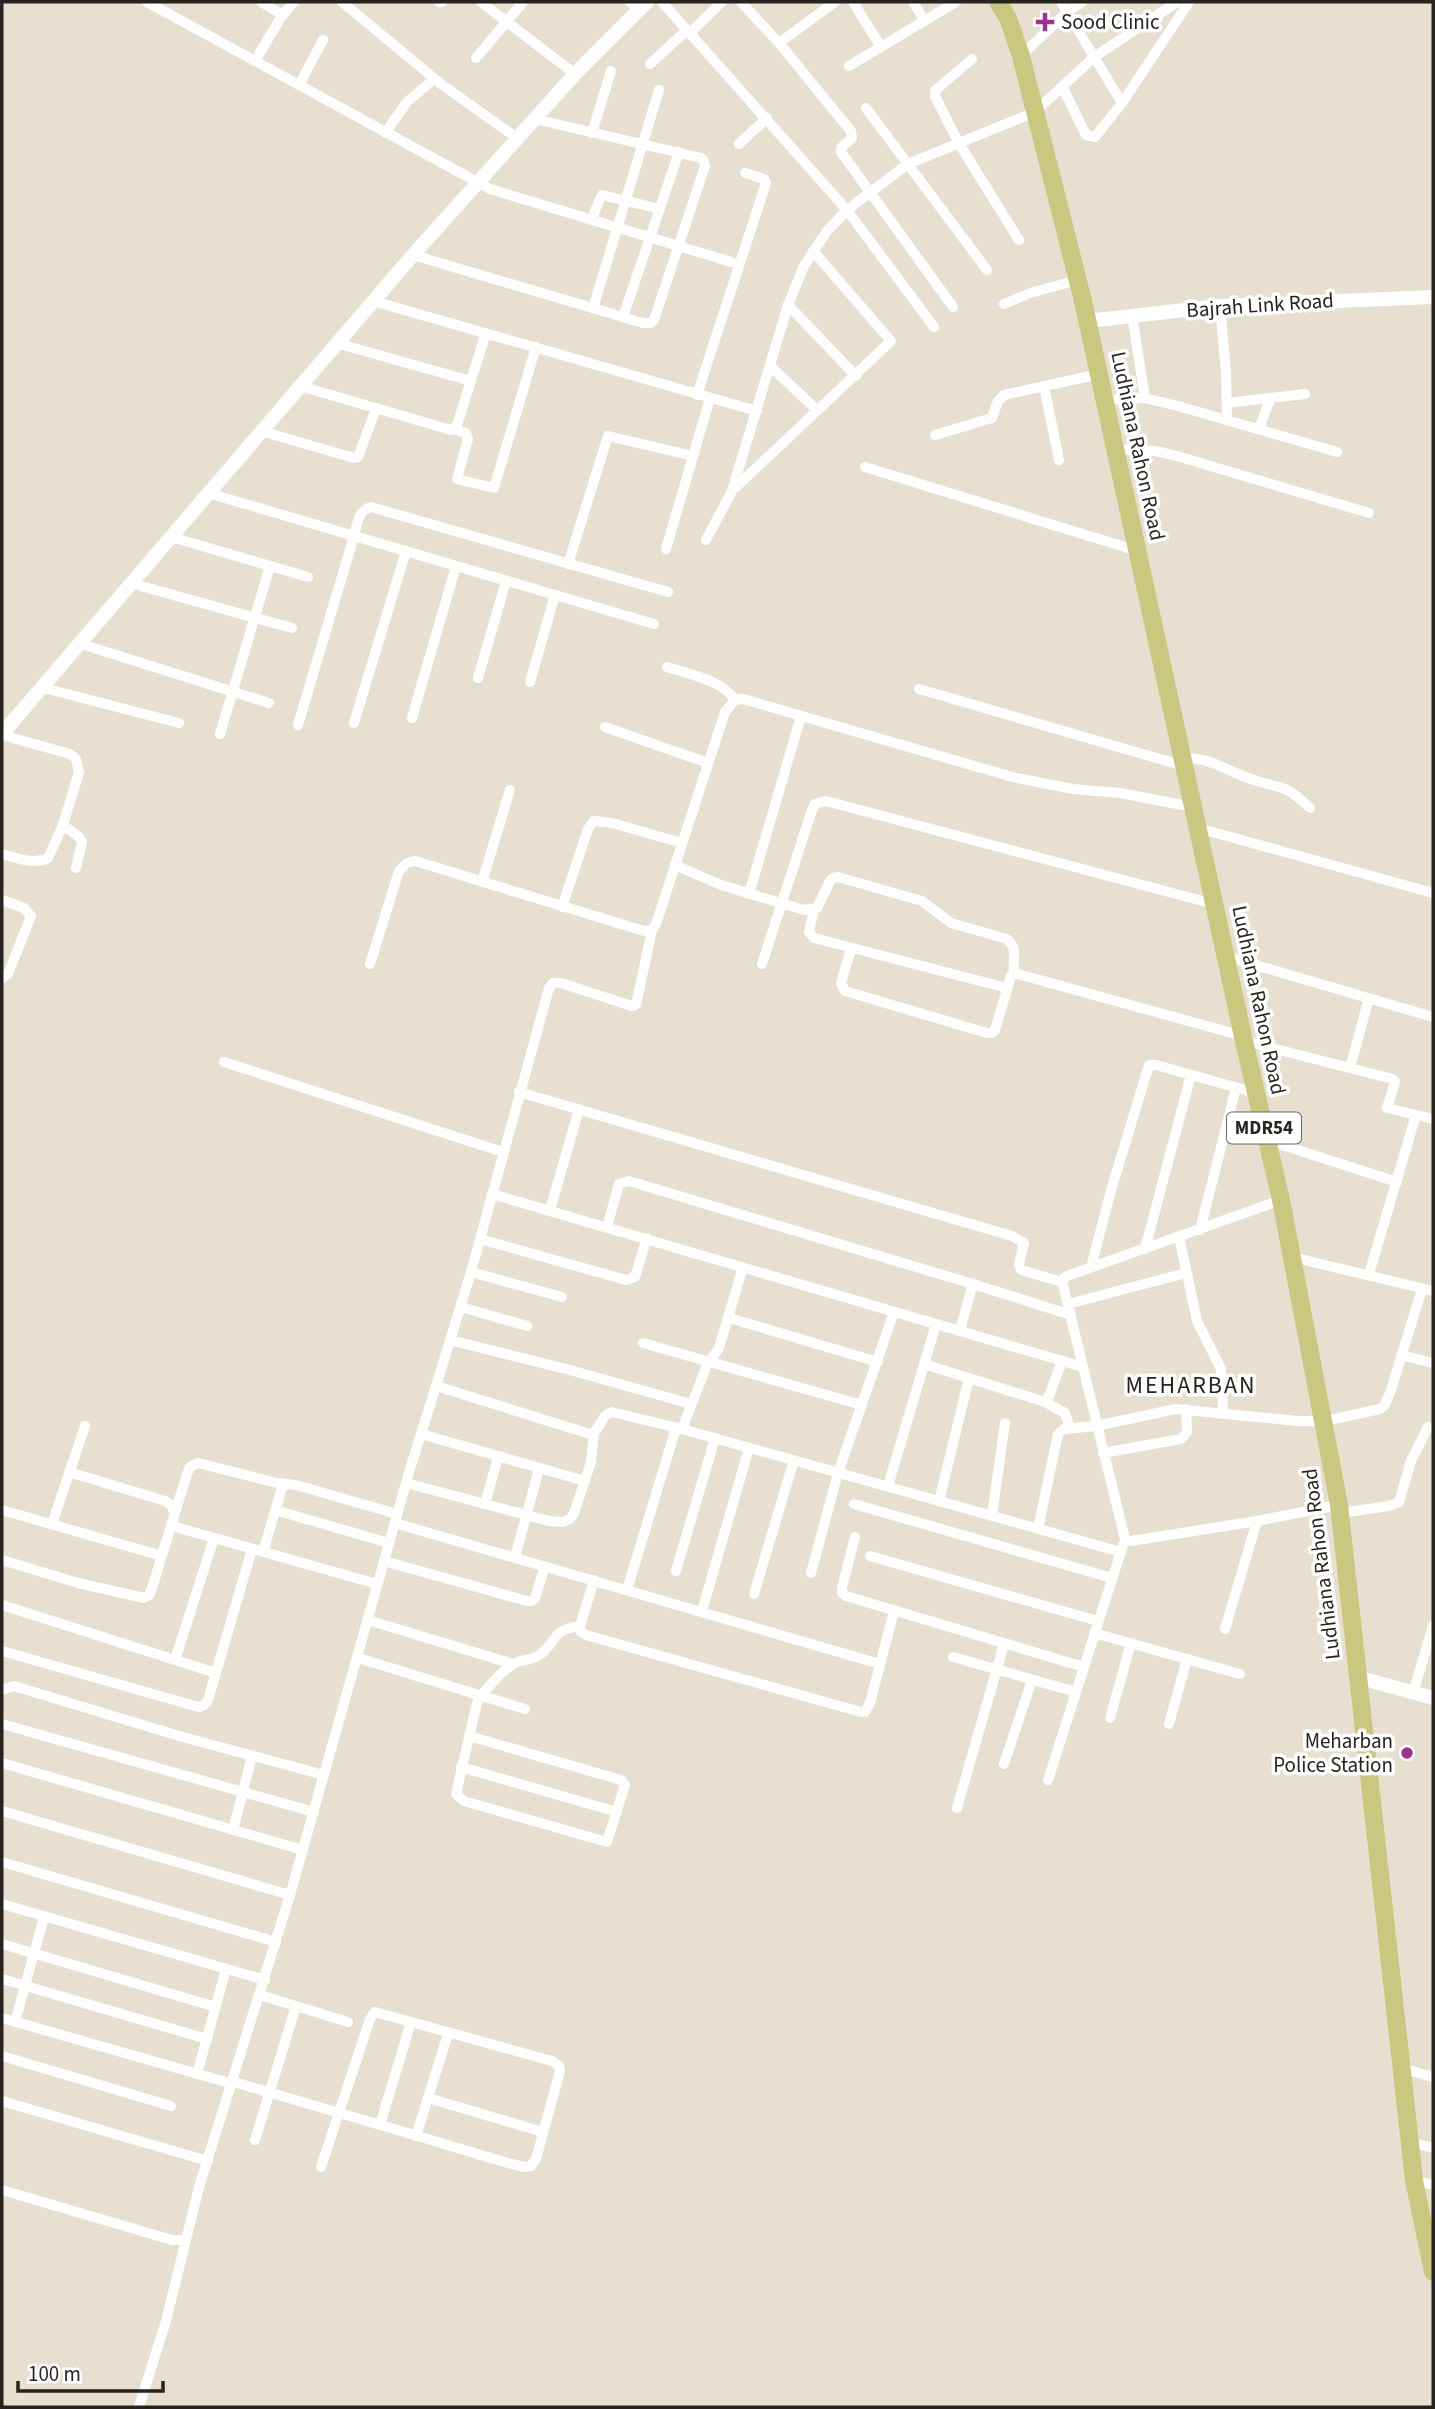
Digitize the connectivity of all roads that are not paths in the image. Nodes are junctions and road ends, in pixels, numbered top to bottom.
1 (148, 2) edge
2 (261, 2) edge
3 (295, 2) edge
4 (342, 2) edge
5 (481, 2) edge
6 (523, 2) edge
7 (663, 2) edge
8 (722, 2) edge
9 (741, 2) edge
10 (835, 2) edge
11 (853, 2) edge
12 (914, 2) edge
13 (956, 2) edge
14 (1082, 2) edge
15 (1177, 2) edge
16 (1189, 2) edge
17 (638, 4) edge
18 (1002, 4) edge
19 (1064, 7) edge
20 (283, 15) junction
21 (924, 20) junction
22 (506, 22) junction
23 (689, 31) junction
24 (323, 40) dead end
25 (779, 43) junction
26 (881, 47) junction
27 (1021, 57) junction
28 (1094, 57) junction
29 (476, 58) dead end
30 (972, 59) dead end
31 (255, 61) junction
32 (650, 64) dead end
33 (849, 66) dead end
34 (611, 71) dead end
35 (575, 74) junction
36 (434, 79) junction
37 (299, 85) junction
38 (1063, 88) junction
39 (659, 90) dead end
40 (1122, 103) junction
41 (866, 108) dead end
42 (1035, 112) junction
43 (767, 118) junction
44 (535, 119) junction
45 (385, 133) junction
46 (592, 133) junction
47 (517, 138) junction
48 (958, 142) junction
49 (739, 144) dead end
50 (644, 145) junction
51 (679, 152) junction
52 (908, 164) junction
53 (745, 173) dead end
54 (477, 183) junction
55 (871, 192) junction
56 (627, 200) junction
57 (660, 209) junction
58 (847, 210) junction
59 (591, 220) junction
60 (618, 228) junction
61 (650, 238) junction
62 (1019, 240) dead end
63 (678, 246) junction
64 (813, 251) junction
65 (413, 255) junction
66 (738, 264) junction
67 (987, 270) dead end
68 (1078, 280) junction
69 (1433, 297) edge
70 (373, 301) junction
71 (1004, 304) dead end
72 (788, 305) junction
73 (1220, 306) junction
74 (953, 307) dead end
75 (593, 308) junction
76 (1132, 315) junction
77 (623, 317) junction
78 (1088, 321) junction
79 (934, 327) dead end
80 (486, 333) junction
81 (336, 343) junction
82 (536, 347) junction
83 (770, 366) junction
84 (1099, 374) junction
85 (856, 376) junction
86 (471, 381) junction
87 (300, 386) junction
88 (1044, 386) junction
89 (697, 394) junction
90 (1305, 394) dead end
91 (710, 398) junction
92 (1145, 398) junction
93 (1270, 399) junction
94 (1105, 400) junction
95 (1227, 402) junction
96 (376, 409) junction
97 (817, 410) junction
98 (757, 411) junction
99 (1227, 420) junction
100 (454, 429) junction
101 (1259, 429) junction
102 (261, 431) junction
103 (935, 435) dead end
104 (1115, 449) junction
105 (1337, 452) dead end
106 (693, 456) junction
107 (1059, 460) dead end
108 (865, 467) dead end
109 (732, 491) junction
110 (208, 493) junction
111 (1369, 513) dead end
112 (354, 536) junction
113 (171, 537) junction
114 (706, 540) dead end
115 (666, 548) dead end
116 (406, 551) junction
117 (1138, 551) junction
118 (569, 564) junction
119 (270, 566) junction
120 (456, 566) junction
121 (308, 578) dead end
122 (506, 581) junction
123 (130, 583) junction
124 (668, 592) dead end
125 (555, 595) junction
126 (256, 616) junction
127 (654, 624) dead end
128 (292, 628) dead end
129 (78, 643) junction
130 (667, 667) dead end
131 (478, 678) dead end
132 (530, 682) dead end
133 (40, 687) junction
134 (919, 690) dead end
135 (233, 692) junction
136 (734, 700) junction
137 (269, 703) dead end
138 (801, 716) junction
139 (412, 718) dead end
140 (179, 723) dead end
141 (354, 723) dead end
142 (298, 725) dead end
143 (605, 727) dead end
144 (2, 734) edge
145 (220, 734) dead end
146 (1183, 762) junction
147 (708, 763) junction
148 (510, 790) dead end
149 (1193, 807) junction
150 (1310, 808) dead end
151 (62, 825) junction
152 (1198, 828) junction
153 (682, 844) junction
154 (2, 854) edge
155 (675, 865) junction
156 (76, 868) dead end
157 (482, 882) junction
158 (1433, 893) edge
159 (749, 894) junction
160 (2, 900) edge
161 (782, 904) junction
162 (1214, 904) junction
163 (562, 907) junction
164 (814, 909) junction
165 (652, 930) junction
166 (851, 949) junction
167 (1225, 956) junction
168 (370, 964) dead end
169 (762, 964) dead end
170 (1014, 973) junction
171 (2, 978) edge
172 (1007, 988) junction
173 (1369, 998) junction
174 (1433, 1017) edge
175 (1243, 1039) junction
176 (224, 1062) dead end
177 (1350, 1068) junction
178 (1191, 1075) junction
179 (1236, 1088) junction
180 (519, 1092) junction
181 (1256, 1093) junction
182 (579, 1109) junction
183 (1416, 1115) junction
184 (1433, 1119) edge
185 (1267, 1140) junction
186 (503, 1152) junction
187 (1396, 1182) junction
188 (492, 1194) junction
189 (1281, 1200) junction
190 (550, 1210) junction
191 (607, 1227) junction
192 (1200, 1230) junction
193 (1180, 1237) junction
194 (647, 1238) junction
195 (480, 1239) junction
196 (1145, 1249) junction
197 (1292, 1257) junction
198 (743, 1267) junction
199 (1091, 1268) junction
200 (471, 1272) junction
201 (1186, 1273) junction
202 (1369, 1274) junction
203 (1062, 1282) junction
204 (973, 1284) junction
205 (1430, 1288) edge
206 (562, 1297) dead end
207 (461, 1307) junction
208 (1069, 1310) junction
209 (894, 1312) junction
210 (729, 1318) junction
211 (936, 1324) junction
212 (527, 1326) dead end
213 (960, 1331) junction
214 (450, 1340) junction
215 (643, 1343) dead end
216 (1401, 1355) junction
217 (1062, 1361) junction
218 (710, 1362) junction
219 (878, 1362) junction
220 (1433, 1363) edge
221 (924, 1364) junction
222 (1083, 1367) junction
223 (969, 1378) junction
224 (436, 1386) junction
225 (1043, 1401) junction
226 (691, 1404) junction
227 (862, 1405) junction
228 (1186, 1409) junction
229 (1223, 1413) junction
230 (1325, 1421) junction
231 (1005, 1423) dead end
232 (85, 1426) dead end
233 (1097, 1426) junction
234 (1428, 1427) dead end
235 (679, 1428) junction
236 (1070, 1428) junction
237 (594, 1433) junction
238 (421, 1434) junction
239 (715, 1438) junction
240 (749, 1448) junction
241 (1103, 1453) junction
242 (498, 1457) junction
243 (793, 1460) junction
244 (539, 1469) junction
245 (69, 1472) junction
246 (838, 1472) junction
247 (584, 1481) junction
248 (406, 1483) junction
249 (283, 1484) junction
250 (888, 1486) junction
251 (939, 1501) junction
252 (485, 1504) junction
253 (854, 1504) dead end
254 (1339, 1509) junction
255 (275, 1510) junction
256 (2, 1512) edge
257 (175, 1513) junction
258 (527, 1515) junction
259 (992, 1516) junction
260 (396, 1519) junction
261 (1257, 1521) junction
262 (52, 1524) junction
263 (172, 1526) junction
264 (1038, 1529) junction
265 (855, 1537) dead end
266 (214, 1538) junction
267 (1125, 1539) junction
268 (389, 1543) junction
269 (257, 1550) junction
270 (1121, 1552) junction
271 (163, 1556) junction
272 (870, 1556) dead end
273 (515, 1557) junction
274 (2, 1560) edge
275 (384, 1561) junction
276 (545, 1566) junction
277 (676, 1571) dead end
278 (811, 1573) dead end
279 (1112, 1578) junction
280 (594, 1580) junction
281 (377, 1584) junction
282 (627, 1590) junction
283 (754, 1594) dead end
284 (2, 1605) edge
285 (702, 1611) junction
286 (894, 1611) junction
287 (368, 1620) junction
288 (1098, 1621) junction
289 (580, 1626) junction
290 (1433, 1626) edge
291 (1225, 1629) dead end
292 (1094, 1633) junction
293 (1131, 1643) junction
294 (1004, 1644) junction
295 (2, 1651) edge
296 (953, 1657) dead end
297 (358, 1658) junction
298 (1187, 1659) junction
299 (175, 1660) junction
300 (513, 1664) junction
301 (880, 1664) junction
302 (1084, 1667) junction
303 (996, 1669) junction
304 (216, 1673) junction
305 (1240, 1674) dead end
306 (1357, 1677) junction
307 (1032, 1680) junction
308 (2, 1690) edge
309 (1076, 1692) junction
310 (1413, 1693) junction
311 (480, 1696) junction
312 (1433, 1698) edge
313 (525, 1709) dead end
314 (1110, 1718) dead end
315 (2, 1724) edge
316 (1169, 1724) dead end
317 (468, 1736) junction
318 (252, 1755) junction
319 (2, 1763) edge
320 (1004, 1764) dead end
321 (461, 1767) junction
322 (324, 1775) junction
323 (1048, 1780) dead end
324 (242, 1792) junction
325 (957, 1808) dead end
326 (2, 1811) edge
327 (314, 1811) junction
328 (617, 1812) junction
329 (233, 1830) junction
330 (303, 1850) junction
331 (2, 1862) edge
332 (290, 1895) junction
333 (2, 1903) edge
334 (44, 1917) junction
335 (276, 1942) junction
336 (2, 1944) edge
337 (34, 1953) junction
338 (226, 1969) junction
339 (2, 1979) edge
340 (264, 1980) junction
341 (25, 1985) junction
342 (260, 1995) junction
343 (296, 2006) junction
344 (216, 2007) junction
345 (2, 2018) edge
346 (15, 2022) junction
347 (348, 2022) dead end
348 (411, 2022) junction
349 (448, 2034) junction
350 (207, 2039) junction
351 (2, 2058) edge
352 (1401, 2068) junction
353 (197, 2074) junction
354 (1433, 2077) edge
355 (233, 2083) junction
356 (270, 2092) junction
357 (428, 2098) junction
358 (2, 2101) edge
359 (171, 2106) dead end
360 (340, 2113) junction
361 (380, 2124) junction
362 (543, 2132) junction
363 (416, 2136) junction
364 (254, 2140) dead end
365 (1410, 2142) junction
366 (1433, 2148) edge
367 (208, 2161) junction
368 (321, 2167) dead end
369 (1414, 2180) junction
370 (1433, 2185) edge
371 (2, 2190) edge
372 (1429, 2230) edge
373 (185, 2240) junction
374 (1433, 2270) edge
375 (139, 2407) edge

1 - 31 street
2 - 20 street
3 - 20 street
4 - 36 street
5 - 22 street
6 - 22 street
7 - 23 street
8 - 23 street
9 - 25 street
10 - 25 street
11 - 26 street
12 - 21 street
13 - 21 street
14 - 19 street
15 - 28 street
16 - 40 street
17 - 35 street
18 - 27 main road, Ludhiana Rahon Road / MDR54
19 - 27 street
19 - 28 street
20 - 31 street
21 - 26 street
22 - 29 street
22 - 35 street
23 - 32 street
23 - 43 street
24 - 37 street
25 - 55 street
26 - 33 street
27 - 42 main road, Ludhiana Rahon Road / MDR54
28 - 38 street
28 - 40 street
30 - 48 street
31 - 37 street
34 - 46 street
35 - 44 street
36 - 45 street
36 - 47 street
37 - 45 street
38 - 40 street
38 - 42 street
39 - 50 street
41 - 52 street
42 - 48 street
42 - 68 main road, Ludhiana Rahon Road / MDR54
43 - 49 street
43 - 58 street
44 - 46 street
44 - 47 street
45 - 54 street
46 - 50 street
47 - 54 street
48 - 52 street
48 - 62 street
50 - 51 street
50 - 56 street
51 - 57 street
51 - 63 street
52 - 55 street
52 - 67 street
53 - 66 street
54 - 59 street
54 - 65 street
55 - 58 street
55 - 74 street
56 - 57 street
56 - 59 street
56 - 60 street
57 - 61 street
58 - 64 street
58 - 79 street
59 - 60 street
60 - 61 street
60 - 75 street
61 - 63 street
61 - 77 street
63 - 66 street
63 - 77 street
64 - 72 street
64 - 85 street
65 - 70 street
65 - 75 street
66 - 89 street
68 - 71 street
68 - 78 main road, Ludhiana Rahon Road / MDR54
69 - 73 street, Bajrah Link Road
70 - 80 street
70 - 81 street
72 - 83 street
72 - 85 street
73 - 76 street, Bajrah Link Road
73 - 95 street
75 - 77 street
76 - 78 street, Bajrah Link Road
76 - 92 street
78 - 84 main road, Ludhiana Rahon Road / MDR54
80 - 82 street
80 - 86 street
81 - 86 street
81 - 87 street
82 - 89 street
82 - 100 street
83 - 97 street
83 - 98 street
84 - 88 street
84 - 94 main road, Ludhiana Rahon Road / MDR54
85 - 97 street
86 - 100 street
87 - 96 street
87 - 102 street
88 - 103 street
88 - 107 street
89 - 91 street
90 - 93 street
91 - 98 street
91 - 106 street
92 - 94 street
92 - 99 street
93 - 95 street
93 - 101 street
94 - 104 main road, Ludhiana Rahon Road / MDR54
95 - 99 street
96 - 100 street
96 - 102 street
97 - 109 street
98 - 109 street
99 - 101 street
101 - 105 street
102 - 110 street
104 - 111 street
104 - 117 main road, Ludhiana Rahon Road / MDR54
106 - 115 street
106 - 118 street
108 - 117 street
109 - 114 street
110 - 112 street
110 - 113 street
112 - 116 street
112 - 118 street
112 - 142 street
113 - 119 street
113 - 123 street
116 - 120 street
116 - 141 street
117 - 146 main road, Ludhiana Rahon Road / MDR54
118 - 124 street
119 - 121 street
119 - 126 street
120 - 122 street
120 - 139 street
122 - 125 street
122 - 131 street
123 - 126 street
123 - 129 street
125 - 127 street
125 - 132 street
126 - 128 street
126 - 135 street
129 - 133 street
129 - 135 street
130 - 136 street
133 - 140 street
133 - 144 street
134 - 146 street
135 - 137 street
135 - 145 street
136 - 138 street
136 - 147 street
138 - 149 street
138 - 159 street
143 - 147 street
144 - 151 street
146 - 149 main road, Ludhiana Rahon Road / MDR54
146 - 150 street
147 - 153 street
148 - 157 street
149 - 152 main road, Ludhiana Rahon Road / MDR54
151 - 154 street
151 - 156 street
152 - 158 street
152 - 162 main road, Ludhiana Rahon Road / MDR54
153 - 155 street
153 - 163 street
155 - 159 street
155 - 165 street
157 - 163 street
157 - 168 street
159 - 161 street
160 - 171 street
161 - 162 street
161 - 164 street
161 - 169 street
162 - 167 main road, Ludhiana Rahon Road / MDR54
163 - 165 street
164 - 166 street
164 - 170 street
165 - 180 street
166 - 172 street
166 - 172 street
167 - 173 street
167 - 175 main road, Ludhiana Rahon Road / MDR54
170 - 172 street
170 - 175 street
173 - 174 street
173 - 177 street
175 - 177 street
175 - 181 main road, Ludhiana Rahon Road / MDR54
176 - 186 street
177 - 183 street
178 - 179 street
178 - 196 street
178 - 199 street
179 - 181 street
179 - 192 street
180 - 182 street
180 - 186 street
181 - 185 main road, Ludhiana Rahon Road / MDR54
182 - 190 street
182 - 203 street
183 - 184 street
183 - 187 street
185 - 187 street
185 - 189 main road, Ludhiana Rahon Road / MDR54
186 - 188 street
187 - 202 street
188 - 190 street
188 - 195 street
189 - 192 street
189 - 197 main road, Ludhiana Rahon Road / MDR54
190 - 191 street
191 - 194 street
191 - 204 street
192 - 193 street
193 - 196 street
193 - 201 street
194 - 195 street
194 - 198 street
195 - 200 street
196 - 199 street
197 - 202 street
197 - 230 main road, Ludhiana Rahon Road / MDR54
198 - 209 street
198 - 210 street
199 - 203 street
200 - 206 street
200 - 207 street
201 - 208 street
201 - 229 street
202 - 205 street
203 - 208 street
204 - 208 street
204 - 213 street
205 - 216 street
207 - 212 street
207 - 214 street
208 - 222 street
209 - 211 street
209 - 219 street
210 - 218 street
210 - 219 street
211 - 213 street
211 - 221 street
213 - 217 street
214 - 224 street
214 - 226 street
215 - 218 street
216 - 220 street
216 - 230 street
217 - 222 street
217 - 225 street
218 - 226 street
218 - 227 street
219 - 227 street
221 - 223 street
221 - 250 street
222 - 233 street
223 - 225 street
223 - 251 street
224 - 237 street
224 - 238 street
225 - 236 street
226 - 235 street
227 - 246 street
228 - 229 street
228 - 233 street
228 - 241 street
229 - 230 street
230 - 254 main road, Ludhiana Rahon Road / MDR54
231 - 259 street
232 - 245 street
233 - 236 street
233 - 241 street
234 - 254 street
235 - 237 street
235 - 239 street
235 - 282 street
236 - 264 street
237 - 247 street
238 - 242 street
238 - 248 street
239 - 240 street
239 - 277 street
240 - 243 street
240 - 285 street
241 - 267 street
242 - 244 street
242 - 252 street
243 - 246 street
243 - 283 street
244 - 247 street
244 - 258 street
245 - 257 street
245 - 262 street
246 - 250 street
246 - 278 street
247 - 258 street
248 - 252 street
248 - 260 street
249 - 255 street
249 - 257 street
249 - 260 street
250 - 251 street
251 - 259 street
252 - 258 street
253 - 279 street
254 - 261 street
254 - 306 main road, Ludhiana Rahon Road / MDR54
255 - 268 street
255 - 269 street
256 - 262 street
257 - 263 street
258 - 273 street
259 - 264 street
260 - 268 street
260 - 273 street
261 - 267 street
261 - 291 street
262 - 271 street
263 - 266 street
263 - 271 street
264 - 270 street
265 - 286 street
266 - 269 street
266 - 299 street
267 - 270 street
268 - 275 street
269 - 281 street
269 - 304 street
270 - 279 street
271 - 274 street
272 - 288 street
273 - 276 street
275 - 276 street
275 - 281 street
276 - 280 street
279 - 288 street
280 - 282 street
280 - 289 street
281 - 287 street
282 - 285 street
284 - 299 street
285 - 301 street
286 - 294 street
286 - 301 street
287 - 297 street
287 - 300 street
288 - 292 street
289 - 300 street
289 - 301 street
290 - 310 street
292 - 293 street
292 - 302 street
293 - 298 street
293 - 314 street
294 - 302 street
294 - 303 street
295 - 304 street
296 - 303 street
297 - 311 street
297 - 322 street
298 - 305 street
298 - 316 street
299 - 304 street
300 - 311 street
302 - 309 street
303 - 307 street
303 - 325 street
306 - 310 street
306 - 352 main road, Ludhiana Rahon Road / MDR54
307 - 309 street
307 - 320 street
308 - 318 street
309 - 323 street
310 - 312 street
311 - 313 street
311 - 317 street
315 - 324 street
317 - 321 street
317 - 328 street
318 - 322 street
318 - 324 street
319 - 329 street
321 - 328 street
321 - 328 street
322 - 327 street
324 - 327 street
324 - 329 street
326 - 332 street
327 - 330 street
329 - 330 street
330 - 332 street
331 - 335 street
332 - 335 street
333 - 334 street
334 - 337 street
334 - 338 street
335 - 340 street
336 - 337 street
337 - 341 street
337 - 344 street
338 - 340 street
338 - 344 street
339 - 341 street
340 - 342 street
341 - 346 street
341 - 350 street
342 - 343 street
342 - 355 street
343 - 347 street
343 - 356 street
344 - 350 street
345 - 346 street
346 - 353 street
348 - 349 street
348 - 360 street
348 - 361 street
349 - 357 street
349 - 362 street
350 - 353 street
351 - 359 street
352 - 354 street
352 - 365 main road, Ludhiana Rahon Road / MDR54
353 - 355 street
355 - 356 street
355 - 367 street
356 - 360 street
356 - 364 street
357 - 362 street
357 - 363 street
358 - 367 street
360 - 361 street
360 - 368 street
361 - 363 street
362 - 363 street
365 - 366 street
365 - 369 main road, Ludhiana Rahon Road / MDR54
367 - 373 street
369 - 370 street
369 - 372 main road, Ludhiana Rahon Road / MDR54
371 - 373 street
372 - 374 main road, Ludhiana Rahon Road / MDR54
373 - 375 street

